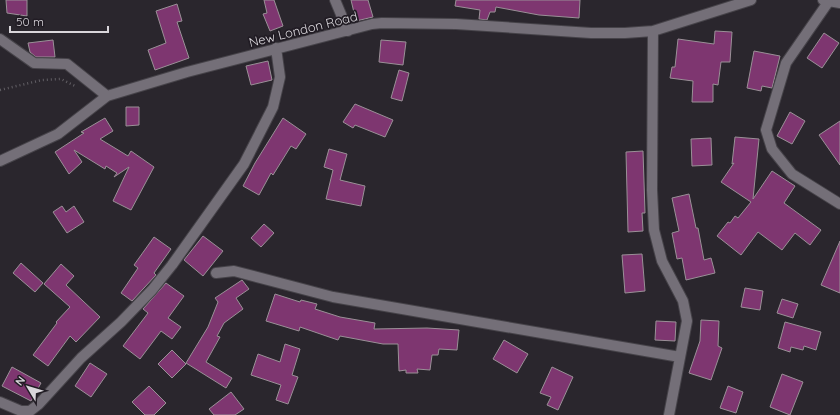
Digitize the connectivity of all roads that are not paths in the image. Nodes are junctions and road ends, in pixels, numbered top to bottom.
1 (335, 0) edge
2 (750, 0) edge
3 (826, 0) edge
4 (840, 3) edge
5 (348, 31) junction
6 (653, 31) junction
7 (0, 39) edge
8 (276, 48) junction
9 (107, 96) junction
10 (0, 162) edge
11 (840, 204) edge
12 (216, 273) dead end
13 (680, 357) junction
14 (0, 402) edge
15 (30, 413) edge
16 (669, 415) edge

1 - 5 street
2 - 6 street, New London Road
3 - 4 street
3 - 11 street
5 - 6 street, New London Road
5 - 8 street, New London Road
6 - 13 street
7 - 9 street
8 - 9 street, New London Road
8 - 15 street
9 - 10 street, New London Road
12 - 13 street
13 - 16 street
14 - 15 street

